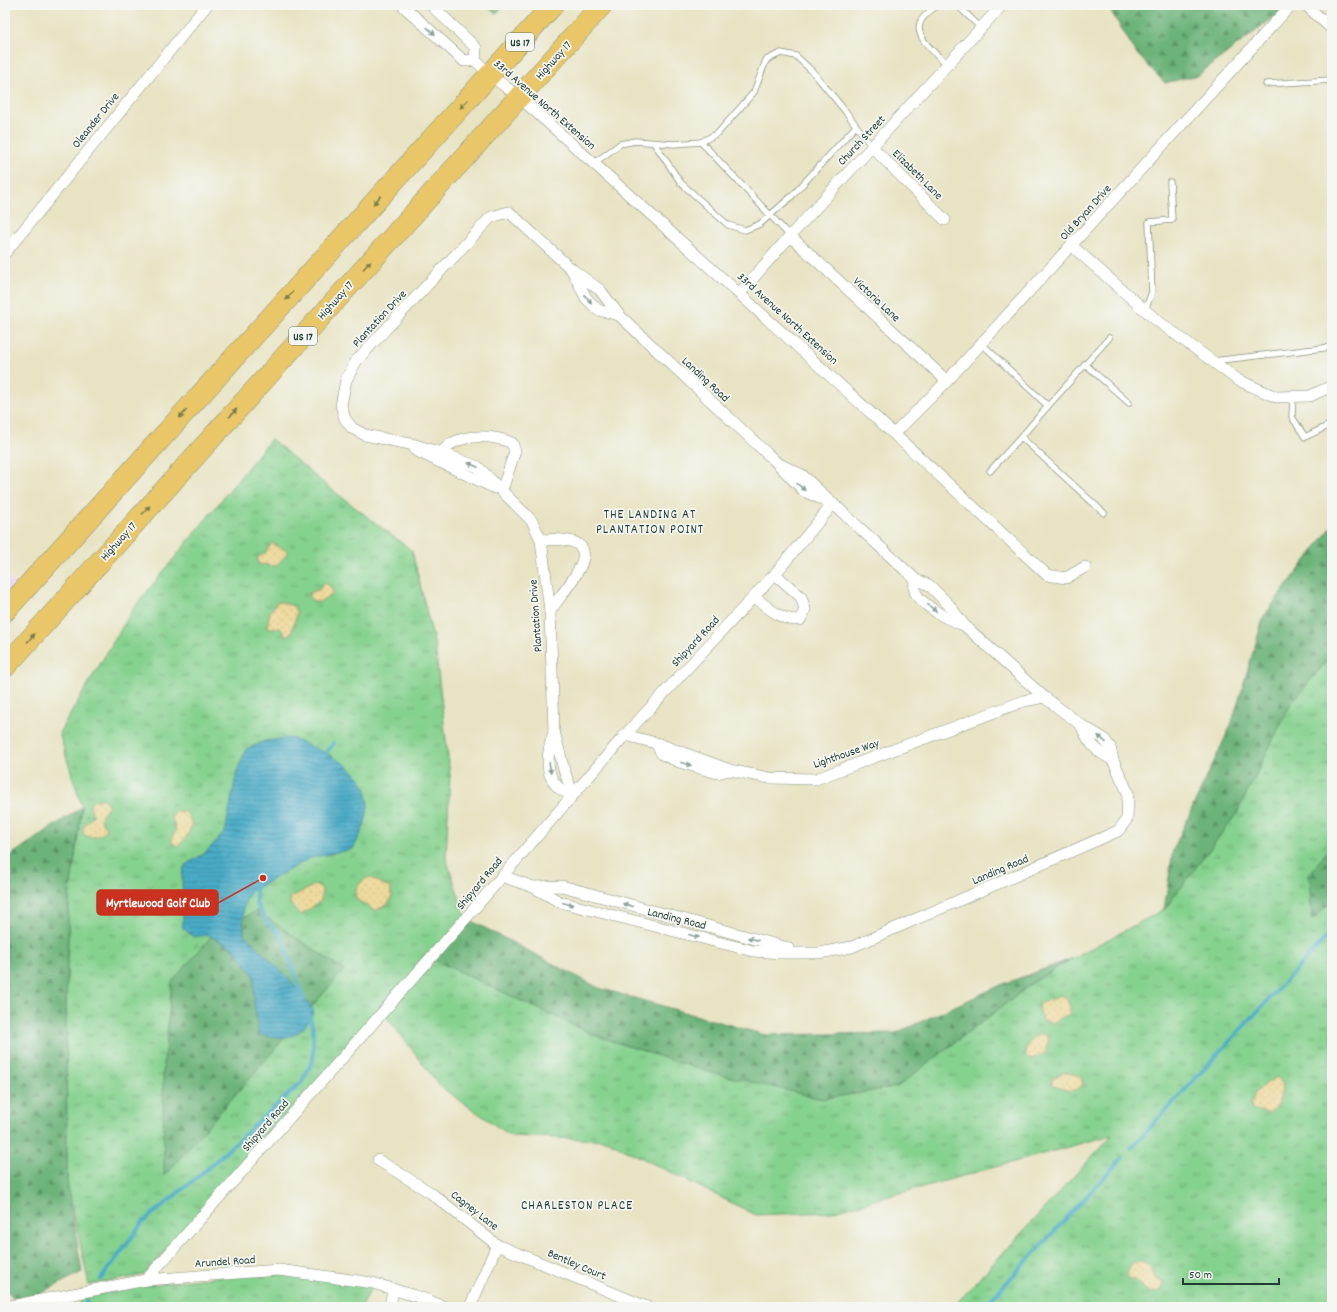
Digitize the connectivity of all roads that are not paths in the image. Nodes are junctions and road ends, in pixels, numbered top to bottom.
1 (206, 5) edge
2 (402, 5) edge
3 (431, 5) edge
4 (553, 5) edge
5 (602, 5) edge
6 (937, 5) edge
7 (957, 5) edge
8 (1002, 5) edge
9 (1291, 5) edge
10 (1306, 5) edge
11 (981, 28) junction
12 (1332, 29) edge
13 (475, 60) junction
14 (948, 65) junction
15 (490, 75) junction
16 (1332, 80) edge
17 (1266, 84) dead end
18 (519, 98) junction
19 (856, 126) junction
20 (701, 142) junction
21 (654, 143) junction
22 (872, 147) junction
23 (594, 164) junction
24 (1170, 182) dead end
25 (509, 212) joint
26 (770, 215) junction
27 (945, 220) dead end
28 (790, 236) junction
29 (1071, 245) junction
30 (5, 253) edge
31 (570, 268) junction
32 (740, 293) junction
33 (1145, 310) junction
34 (619, 315) junction
35 (1109, 338) dead end
36 (982, 344) junction
37 (1332, 347) edge
38 (1212, 361) junction
39 (1085, 364) junction
40 (948, 381) junction
41 (1332, 386) edge
42 (1293, 396) junction
43 (1129, 403) dead end
44 (1048, 406) junction
45 (1332, 424) edge
46 (895, 433) junction
47 (1021, 437) junction
48 (440, 457) junction
49 (990, 471) dead end
50 (502, 490) junction
51 (833, 504) junction
52 (1104, 513) dead end
53 (541, 540) junction
54 (1085, 567) dead end
55 (775, 574) junction
56 (754, 597) junction
57 (5, 611) edge
58 (550, 611) junction
59 (5, 667) edge
60 (1044, 697) junction
61 (625, 735) junction
62 (573, 795) junction
63 (502, 876) junction
64 (533, 887) junction
65 (648, 910) junction
66 (644, 923) junction
67 (819, 953) junction
68 (378, 1160) dead end
69 (497, 1244) junction
70 (146, 1280) junction
71 (393, 1289) junction
72 (5, 1307) edge
73 (390, 1307) edge
74 (445, 1307) edge
75 (470, 1307) edge
76 (647, 1307) edge

1 - 30 street, Oleander Drive
2 -> 13 street, 33rd Avenue North Extension
3 - 13 street, 33rd Avenue North Extension
4 - 15 highway, US 17
5 - 18 highway, Highway 17 / US 17
6 - 14 lane
7 - 11 lane
8 - 11 street, Church Street
9 - 29 street, Old Bryan Drive
10 - 12 street
11 - 14 street, Church Street
13 - 15 street, 33rd Avenue North Extension
14 - 22 street, Church Street
15 - 18 street, 33rd Avenue North Extension
15 -> 57 highway, US 17
16 - 17 lane
18 - 23 street, 33rd Avenue North Extension
59 -> 18 highway, Highway 17 / US 17
19 - 20 lane
19 - 22 lane
19 - 26 lane
20 - 21 lane
20 - 26 lane
21 - 23 lane
21 - 26 lane
22 - 27 street, Elizabeth Lane
22 - 28 street, Church Street
23 - 32 street, 33rd Avenue North Extension
24 - 33 lane
25 - 31 street, Landing Road
25 - 48 street, Plantation Drive
26 - 28 lane
28 - 32 street, Church Street
28 - 40 street, Victoria Lane
29 - 33 street
29 - 36 street, Old Bryan Drive
31 - 34 street, Landing Road
31 -> 34 street, Landing Road
32 - 46 street, 33rd Avenue North Extension
33 - 38 street
34 - 51 street, Landing Road
35 - 39 lane
36 - 40 street, Old Bryan Drive
36 - 44 lane
37 - 38 lane
38 - 42 street
39 - 43 lane
39 - 44 lane
40 - 46 street, Old Bryan Drive
41 - 42 street
42 - 45 lane
44 - 47 lane
46 - 54 street, 33rd Avenue North Extension
47 - 49 lane
47 - 52 lane
48 - 50 street, Plantation Drive
48 - 50 street
50 - 53 street, Plantation Drive
51 - 55 street, Shipyard Road
51 - 60 street, Landing Road
53 - 58 street, Plantation Drive
53 - 58 street
55 - 56 street, Shipyard Road
55 - 56 street
56 - 61 street, Shipyard Road
58 - 62 street, Plantation Drive
60 - 61 street, Lighthouse Way
60 - 67 street, Landing Road
61 - 62 street, Shipyard Road
62 - 63 street, Shipyard Road
63 - 64 street, Landing Road
63 - 70 street, Shipyard Road
65 -> 64 street, Landing Road
64 -> 66 street, Landing Road
65 - 66 street
67 -> 65 street, Landing Road
66 -> 67 street, Landing Road
68 - 69 street, Cagney Lane
69 - 75 street, Cagney Lane
69 - 76 street, Bentley Court
70 - 71 street, Arundel Road
70 - 72 street, Arundel Road
71 - 73 street
71 - 74 street, Arundel Road

